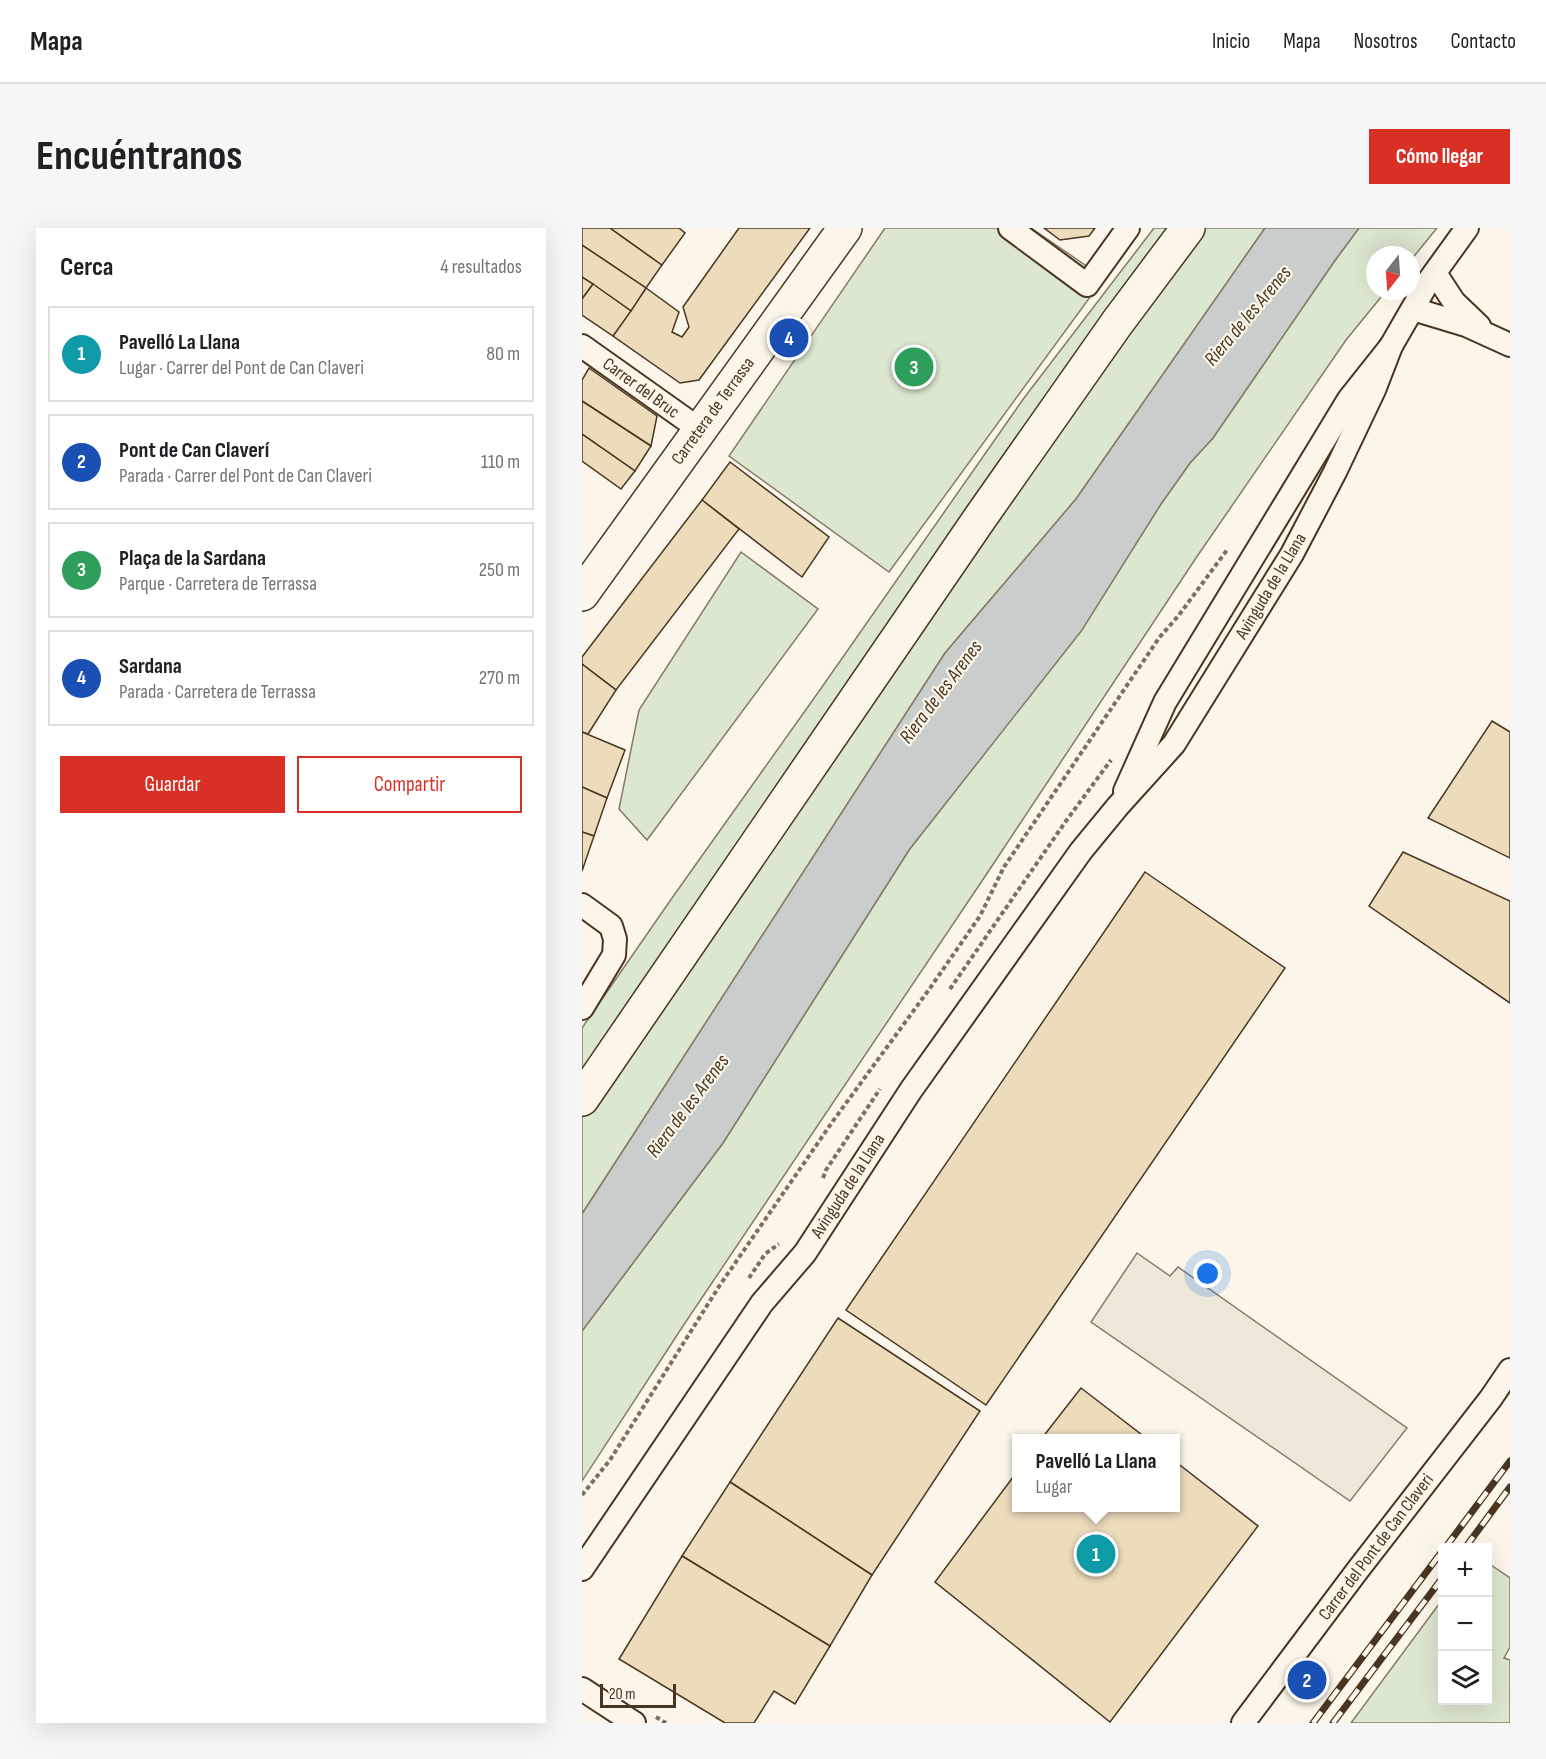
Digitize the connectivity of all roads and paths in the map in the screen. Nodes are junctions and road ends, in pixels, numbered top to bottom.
1 (844, 228) edge
2 (1010, 228) edge
3 (1128, 228) edge
4 (1188, 228) edge
5 (1467, 228) edge
6 (1435, 273) junction
7 (1416, 303) junction
8 (1486, 333) junction
9 (1510, 345) edge
10 (582, 346) edge
11 (1391, 346) junction
12 (699, 429) junction
13 (1213, 568) dead end
14 (582, 594) edge
15 (1118, 806) junction
16 (582, 905) edge
17 (582, 1008) edge
18 (582, 1099) edge
19 (1510, 1370) edge
20 (582, 1495) edge
21 (582, 1569) edge
22 (582, 1689) edge
23 (634, 1723) edge
24 (1243, 1723) edge

1 - 12 main road, Carretera de Terrassa
2 - 3 street
4 - 18 main road
5 - 6 street, Avinguda de la Llana
6 - 7 street, Avinguda de la Llana
6 - 8 street
7 - 8 street
7 - 11 street, Avinguda de la Llana
8 - 9 street
10 - 12 street, Carrer del Bruc
11 - 15 street, Avinguda de la Llana
11 - 15 street, Avinguda de la Llana
12 - 14 main road, Carretera de Terrassa
13 - 20 path
15 - 21 street, Avinguda de la Llana
16 - 17 street
19 - 24 street, Carrer del Pont de Can Claveri
22 - 23 street

